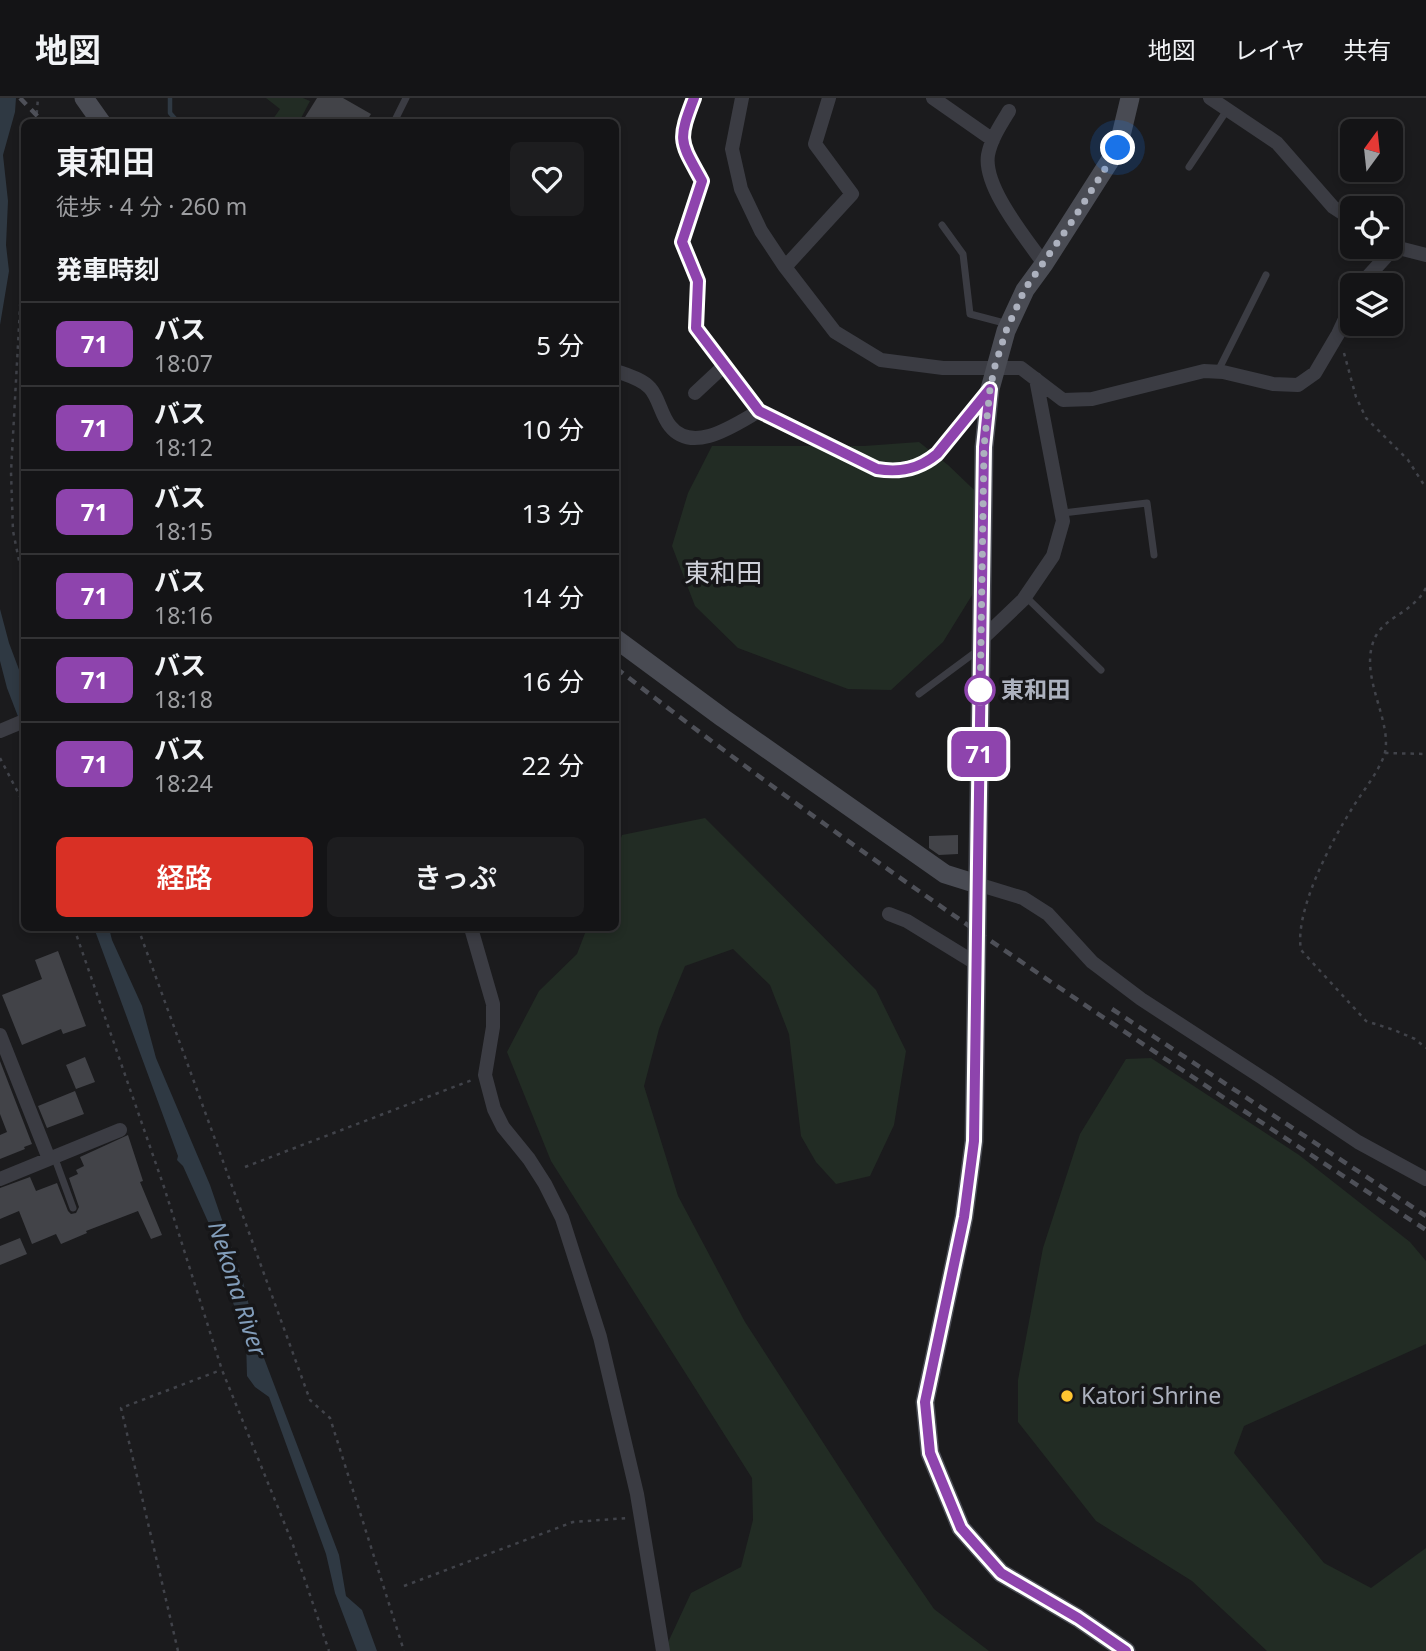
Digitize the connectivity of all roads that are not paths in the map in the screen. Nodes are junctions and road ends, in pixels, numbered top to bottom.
1 (84, 98) edge
2 (406, 98) edge
3 (694, 98) edge
4 (742, 98) edge
5 (829, 98) edge
6 (933, 98) edge
7 (1130, 98) edge
8 (1210, 98) edge
9 (1227, 110) junction
10 (1009, 111) dead end
11 (99, 119) edge
12 (396, 119) edge
13 (993, 140) junction
14 (1189, 167) dead end
15 (1340, 211) edge
16 (942, 225) dead end
17 (1403, 249) edge
18 (1426, 255) edge
19 (1383, 259) edge
20 (1044, 264) junction
21 (785, 267) junction
22 (1370, 273) edge
23 (1266, 275) dead end
24 (1009, 324) junction
25 (1340, 330) edge
26 (725, 365) junction
27 (995, 366) junction
28 (619, 372) edge
29 (1217, 372) junction
30 (1035, 379) junction
31 (990, 389) junction
32 (695, 393) dead end
33 (759, 411) junction
34 (1063, 513) junction
35 (1154, 555) dead end
36 (1026, 596) junction
37 (619, 641) edge
38 (981, 644) junction
39 (1101, 670) dead end
40 (919, 694) dead end
41 (21, 722) edge
42 (0, 731) edge
43 (977, 884) junction
44 (889, 914) dead end
45 (472, 931) edge
46 (977, 964) junction
47 (0, 1035) edge
48 (120, 1130) dead end
49 (52, 1157) junction
50 (0, 1179) edge
51 (1426, 1179) edge
52 (73, 1208) dead end
53 (663, 1651) edge
54 (1126, 1651) edge

1 - 11 street
2 - 12 lane
3 - 26 street
4 - 21 street
5 - 21 street
6 - 13 street
7 - 20 street
8 - 9 street
9 - 14 lane
9 - 15 street
10 - 13 street
13 - 20 street
16 - 24 lane
17 - 18 street
19 - 22 street
20 - 24 street
21 - 27 street
23 - 29 lane
24 - 27 street
25 - 29 street
26 - 32 street
26 - 33 street
27 - 30 street
27 - 31 street
28 - 33 street
29 - 30 street
30 - 34 street
31 - 33 street
31 - 38 street
34 - 35 lane
34 - 36 street
36 - 38 street
36 - 39 lane
37 - 43 street
38 - 40 lane
38 - 43 street
41 - 42 street
43 - 46 street
43 - 51 street
44 - 46 street
45 - 53 street
46 - 54 street
47 - 49 street
48 - 49 street
49 - 50 street
49 - 52 lane

